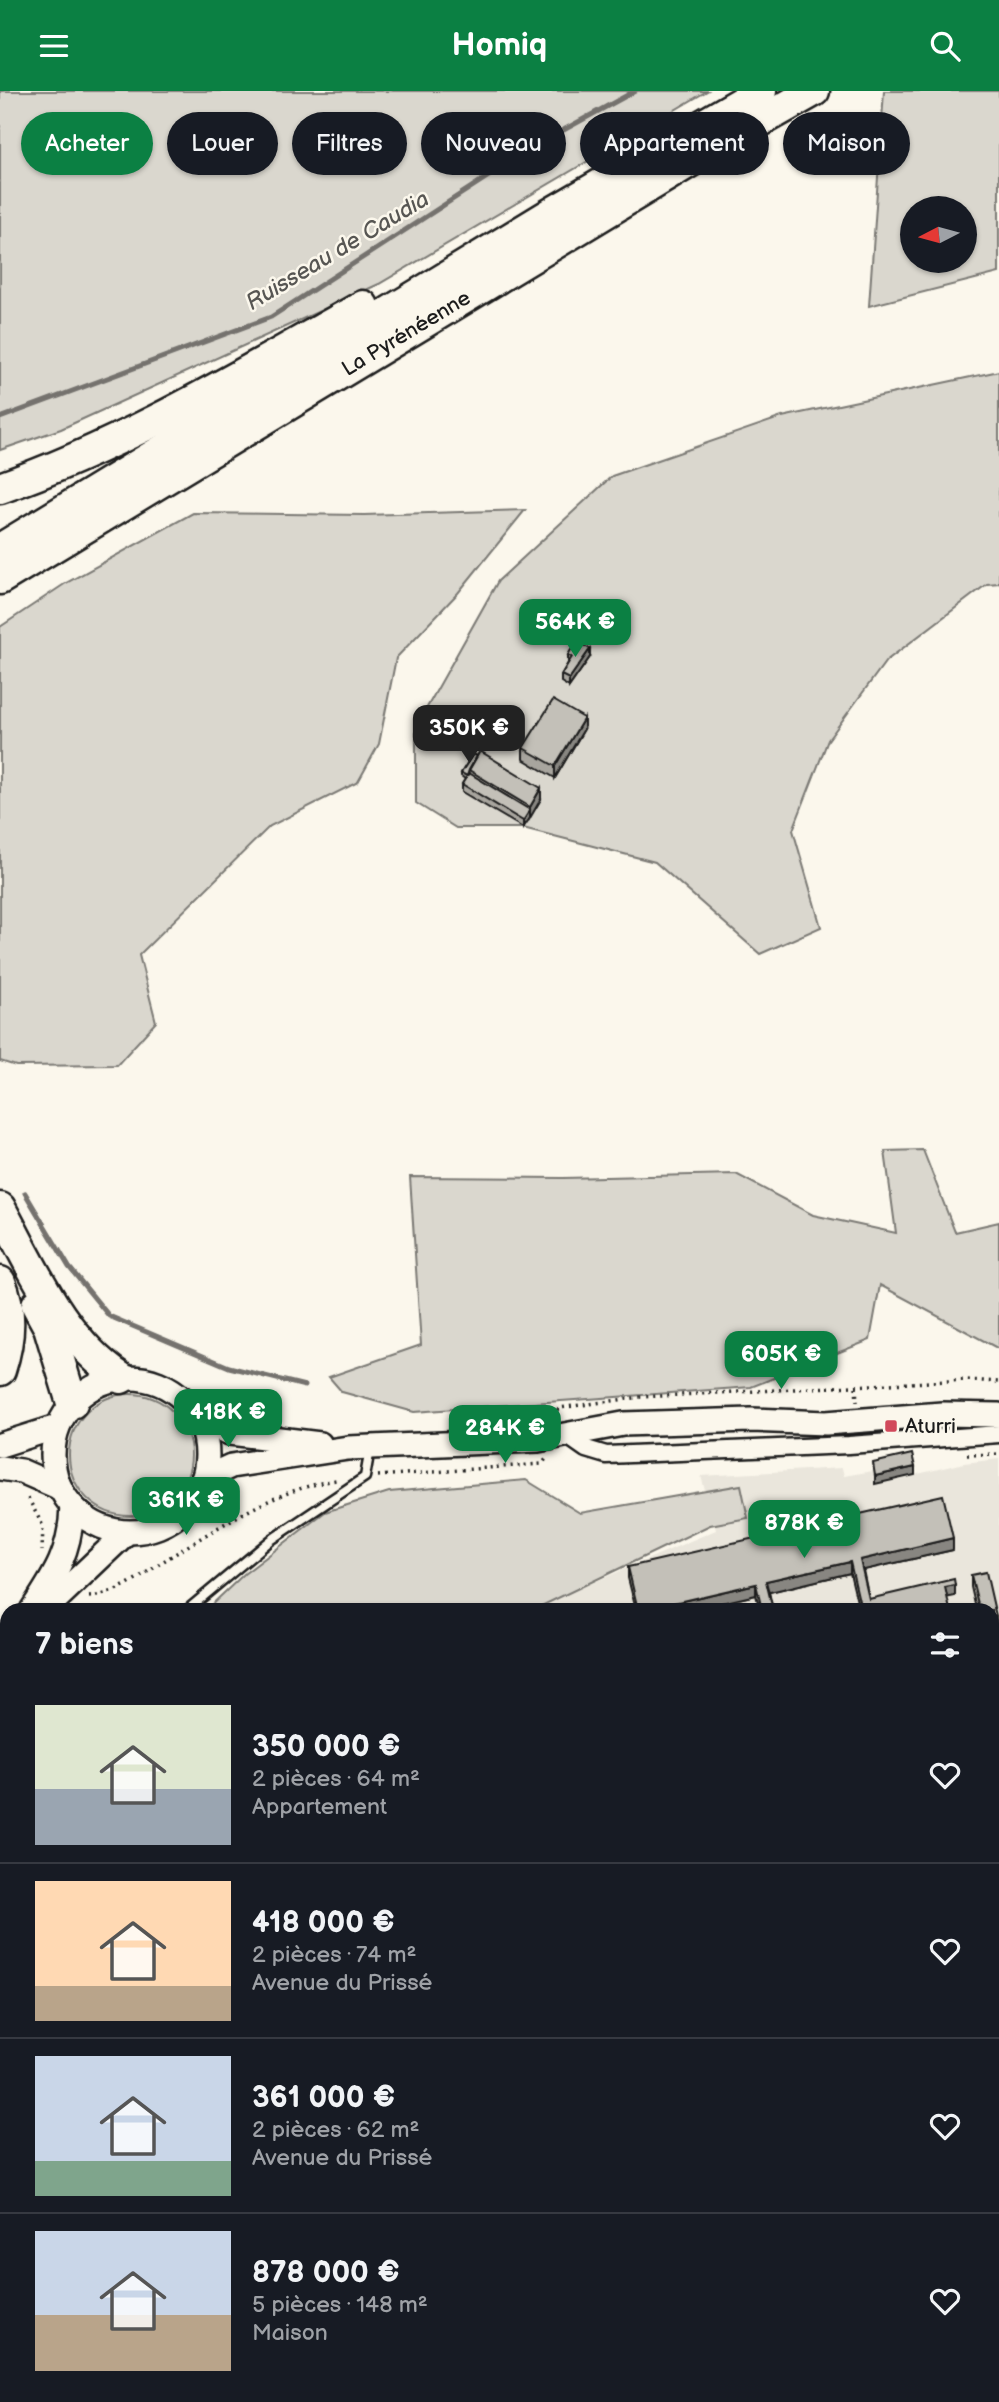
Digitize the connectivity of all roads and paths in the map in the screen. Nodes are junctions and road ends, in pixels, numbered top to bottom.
1 (761, 91) edge
2 (814, 91) edge
3 (555, 211) junction
4 (0, 488) edge
5 (112, 511) junction
6 (0, 549) edge
7 (0, 579) edge
8 (0, 599) edge
9 (0, 1208) edge
10 (0, 1237) edge
11 (0, 1282) edge
12 (0, 1370) edge
13 (121, 1378) junction
14 (999, 1382) edge
15 (999, 1399) edge
16 (65, 1415) junction
17 (999, 1415) edge
18 (751, 1420) junction
19 (200, 1422) junction
20 (556, 1429) junction
21 (999, 1434) edge
22 (0, 1445) edge
23 (359, 1447) junction
24 (999, 1454) edge
25 (967, 1455) dead end
26 (0, 1468) edge
27 (203, 1479) junction
28 (22, 1491) dead end
29 (66, 1497) junction
30 (126, 1533) junction
31 (53, 1578) junction
32 (37, 1603) edge
33 (52, 1603) edge
34 (195, 1603) edge

1 - 3 highway, La Pyrénéenne
2 - 5 highway, La Pyrénéenne
3 - 4 highway
3 - 6 highway, La Pyrénéenne
5 - 7 highway, La Pyrénéenne
5 - 8 highway
9 - 13 highway
10 - 16 highway
11 - 12 highway
13 - 16 main road
13 - 19 main road
14 - 20 path
15 - 18 main road
16 - 22 main road
16 - 29 main road
17 - 18 main road
18 - 20 main road
19 - 23 main road
19 - 27 main road
20 - 21 street
20 - 23 main road
23 - 27 main road
23 - 34 lane
24 - 25 path
26 - 29 main road
27 - 30 main road
28 - 31 path
29 - 30 main road
29 - 31 main road
30 - 33 main road
31 - 32 main road

